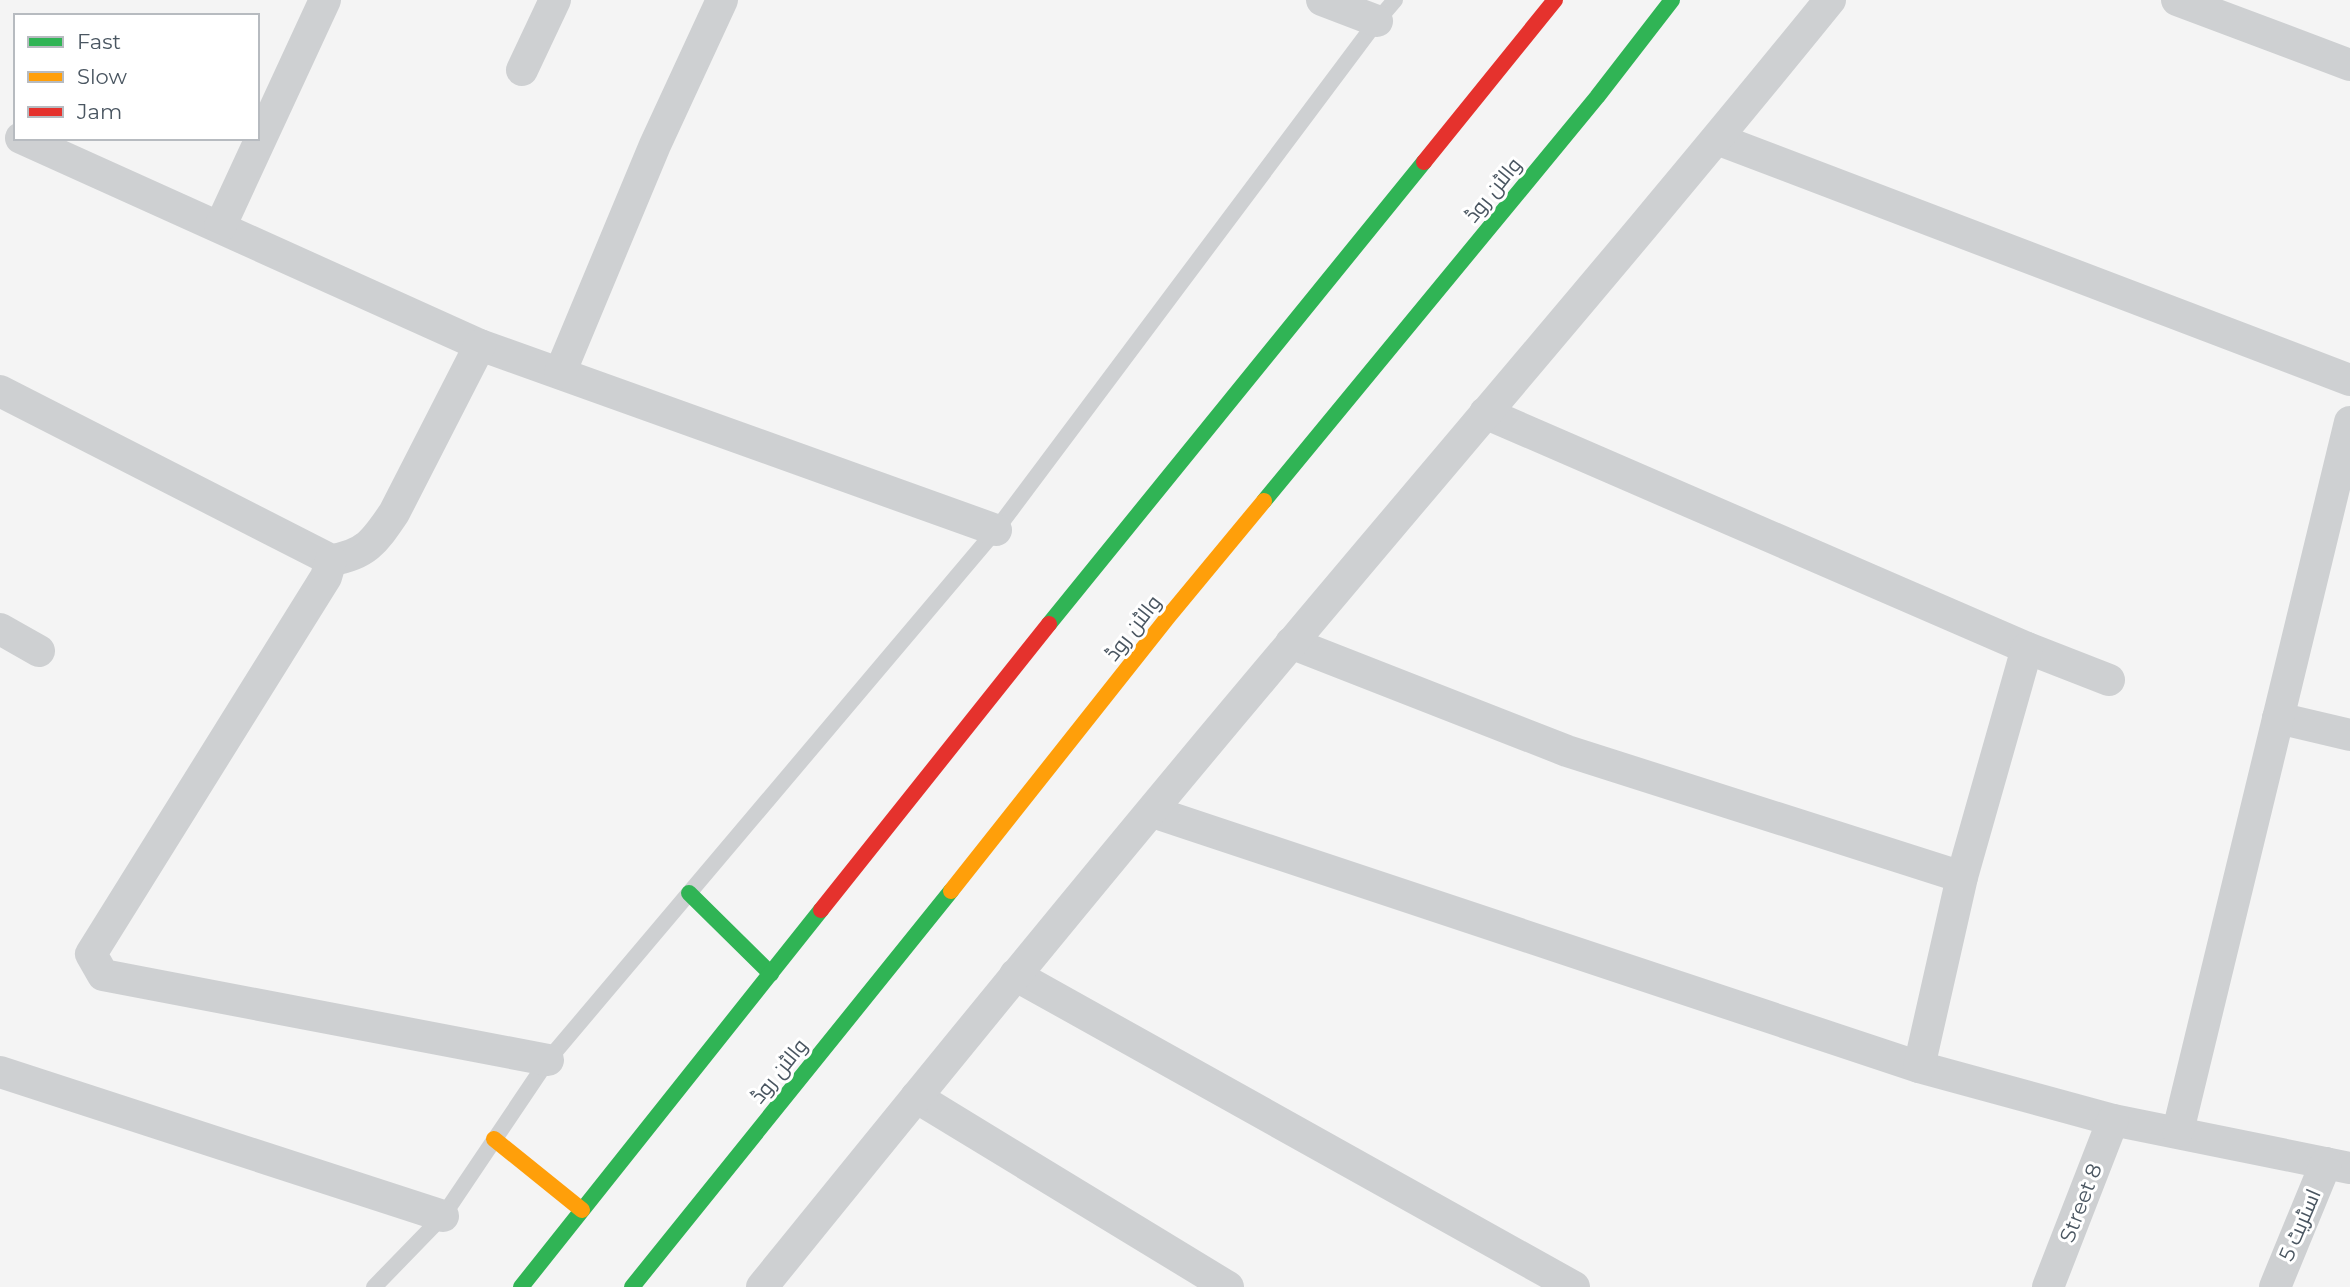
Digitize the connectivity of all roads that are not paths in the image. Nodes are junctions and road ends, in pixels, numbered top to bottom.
1 (325, 0) edge
2 (555, 0) edge
3 (722, 0) edge
4 (1322, 0) edge
5 (1555, 0) edge
6 (1672, 0) edge
7 (1830, 0) edge
8 (2176, 0) edge
9 (1386, 10) edge
10 (2350, 65) edge
11 (522, 70) dead end
12 (1717, 139) junction
13 (25, 140) edge
14 (220, 227) junction
15 (480, 345) junction
16 (561, 373) junction
17 (2350, 380) edge
18 (0, 391) edge
19 (1485, 413) junction
20 (2350, 422) edge
21 (996, 530) junction
22 (331, 560) junction
23 (0, 629) edge
24 (1291, 643) junction
25 (2027, 648) junction
26 (39, 651) dead end
27 (2109, 680) dead end
28 (2278, 719) junction
29 (2350, 735) edge
30 (1153, 812) junction
31 (1962, 877) junction
32 (689, 893) junction
33 (771, 974) junction
34 (1015, 975) junction
35 (548, 1059) junction
36 (1919, 1067) junction
37 (0, 1072) edge
38 (916, 1097) junction
39 (2113, 1120) junction
40 (2178, 1131) junction
41 (494, 1139) junction
42 (2338, 1165) edge
43 (582, 1210) junction
44 (443, 1216) junction
45 (374, 1287) edge
46 (521, 1287) edge
47 (632, 1287) edge
48 (762, 1287) edge
49 (1228, 1287) edge
50 (1574, 1287) edge
51 (2049, 1287) edge
52 (2275, 1287) edge

1 - 14 street
2 - 11 street
3 - 16 street
4 - 9 street
5 - 33 main road
6 - 47 main road, والٹن روڈ
7 - 12 street
8 - 10 street
9 - 21 lane
12 - 17 street
12 - 19 street
13 - 14 street
14 - 15 street
15 - 16 street
15 - 22 street
16 - 21 street
18 - 22 street
19 - 24 street
19 - 25 street
20 - 28 street
21 - 32 lane
22 - 35 street
23 - 26 street
24 - 30 street
24 - 31 street
25 - 27 street
25 - 31 street
28 - 29 street
28 - 40 street
30 - 34 street
30 - 36 street
31 - 36 street
32 - 33 main road
32 - 35 lane
33 - 43 main road
34 - 38 street
34 - 50 street
35 - 41 lane
36 - 39 street
37 - 44 street
38 - 48 street
38 - 49 street
39 - 40 street
39 - 51 street, Street 8
40 - 42 street
41 - 43 main road
41 - 44 lane
42 - 52 street, اسٹریٹ 5
43 - 46 main road
44 - 45 lane

